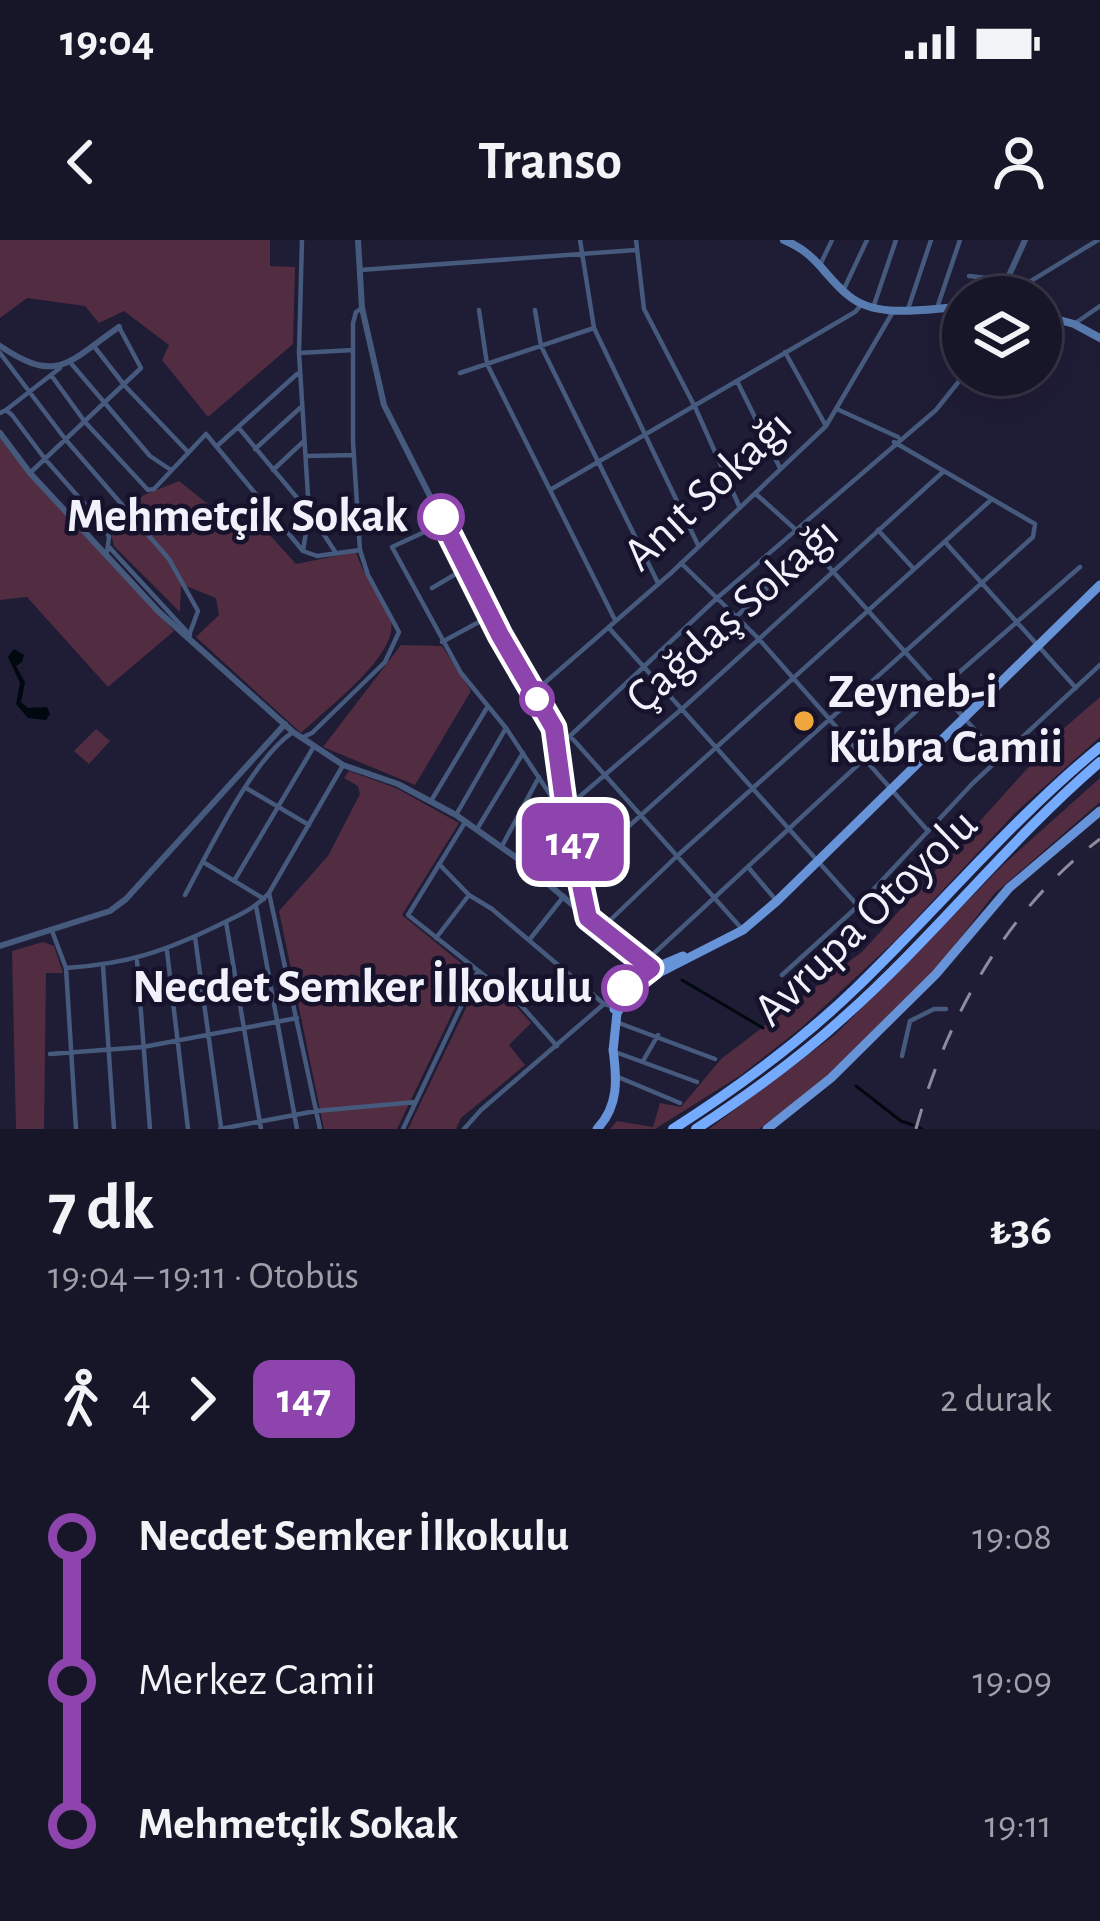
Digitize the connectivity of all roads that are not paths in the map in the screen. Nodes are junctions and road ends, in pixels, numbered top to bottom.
1 (302, 240) edge
2 (358, 240) edge
3 (580, 240) edge
4 (635, 240) edge
5 (784, 240) edge
6 (832, 240) edge
7 (867, 240) edge
8 (896, 240) edge
9 (931, 240) edge
10 (960, 240) edge
11 (1025, 240) edge
12 (1098, 240) edge
13 (801, 244) edge
14 (636, 250) junction
15 (581, 254) junction
16 (820, 263) junction
17 (360, 270) junction
18 (1009, 276) edge
19 (1040, 276) edge
20 (843, 291) junction
21 (862, 304) junction
22 (1100, 306) edge
23 (362, 308) junction
24 (873, 308) junction
25 (938, 308) junction
26 (942, 308) edge
27 (908, 309) junction
28 (479, 310) dead end
29 (535, 310) dead end
30 (894, 310) junction
31 (1062, 321) edge
32 (1074, 324) junction
33 (118, 327) joint
34 (594, 328) junction
35 (1100, 338) edge
36 (93, 345) junction
37 (541, 346) junction
38 (0, 349) edge
39 (353, 350) junction
40 (784, 352) junction
41 (299, 353) junction
42 (69, 362) junction
43 (488, 364) junction
44 (60, 368) junction
45 (299, 372) junction
46 (460, 373) dead end
47 (51, 375) junction
48 (737, 381) junction
49 (125, 386) junction
50 (28, 392) junction
51 (947, 396) edge
52 (104, 405) junction
53 (301, 407) junction
54 (695, 407) junction
55 (839, 410) junction
56 (3, 411) edge
57 (86, 422) junction
58 (826, 426) junction
59 (238, 427) junction
60 (0, 433) edge
61 (646, 436) junction
62 (66, 440) junction
63 (305, 440) junction
64 (897, 440) junction
65 (217, 446) junction
66 (255, 449) junction
67 (188, 452) junction
68 (354, 455) junction
69 (307, 456) junction
70 (45, 459) junction
71 (599, 463) junction
72 (171, 470) junction
73 (273, 470) junction
74 (781, 470) junction
75 (944, 471) junction
76 (30, 473) junction
77 (550, 490) junction
78 (756, 494) junction
79 (992, 499) junction
80 (740, 508) junction
81 (309, 512) junction
82 (444, 523) junction
83 (104, 526) junction
84 (795, 530) junction
85 (878, 530) junction
86 (92, 537) junction
87 (945, 542) junction
88 (699, 546) junction
89 (107, 549) junction
90 (303, 550) junction
91 (360, 550) junction
92 (336, 553) junction
93 (681, 563) junction
94 (1080, 567) dead end
95 (466, 568) junction
96 (914, 569) junction
97 (832, 571) junction
98 (658, 583) junction
99 (982, 583) junction
100 (771, 584) dead end
101 (1100, 585) edge
102 (432, 588) dead end
103 (717, 598) junction
104 (868, 611) junction
105 (490, 616) junction
106 (736, 617) junction
107 (615, 620) junction
108 (1019, 622) junction
109 (608, 627) junction
110 (189, 637) junction
111 (757, 638) junction
112 (442, 642) junction
113 (1039, 645) junction
114 (905, 652) junction
115 (1100, 665) edge
116 (643, 667) junction
117 (793, 678) junction
118 (1076, 688) junction
119 (939, 690) junction
120 (533, 693) junction
121 (488, 706) junction
122 (683, 708) junction
123 (963, 716) junction
124 (830, 719) junction
125 (284, 724) junction
126 (506, 728) junction
127 (293, 732) junction
128 (570, 736) junction
129 (302, 738) junction
130 (556, 740) junction
131 (1100, 747) edge
132 (313, 748) junction
133 (719, 748) junction
134 (523, 753) junction
135 (1000, 758) junction
136 (864, 759) junction
137 (1100, 762) edge
138 (344, 765) junction
139 (602, 776) junction
140 (539, 777) junction
141 (246, 788) junction
142 (755, 788) junction
143 (890, 788) junction
144 (431, 802) junction
145 (278, 807) junction
146 (561, 807) junction
147 (1100, 811) edge
148 (456, 814) junction
149 (639, 817) junction
150 (466, 821) junction
151 (309, 825) junction
152 (477, 829) junction
153 (790, 829) junction
154 (928, 831) junction
155 (572, 838) junction
156 (502, 847) junction
157 (676, 856) junction
158 (521, 861) junction
159 (818, 861) junction
160 (203, 862) junction
161 (439, 864) junction
162 (748, 867) junction
163 (579, 871) junction
164 (541, 877) junction
165 (234, 880) junction
166 (469, 895) junction
167 (185, 896) dead end
168 (267, 896) junction
169 (564, 896) junction
170 (713, 898) junction
171 (777, 901) junction
172 (256, 906) junction
173 (858, 906) junction
174 (588, 918) junction
175 (226, 922) junction
176 (602, 928) junction
177 (742, 930) junction
178 (52, 931) junction
179 (196, 937) junction
180 (436, 938) junction
181 (529, 940) junction
182 (721, 941) junction
183 (0, 946) edge
184 (166, 951) junction
185 (137, 960) junction
186 (653, 964) junction
187 (103, 966) junction
188 (674, 966) junction
189 (66, 968) junction
190 (478, 973) junction
191 (782, 975) dead end
192 (637, 988) junction
193 (613, 1006) junction
194 (946, 1009) dead end
195 (901, 1012) junction
196 (297, 1018) junction
197 (910, 1021) junction
198 (278, 1022) junction
199 (616, 1022) junction
200 (244, 1030) junction
201 (658, 1035) junction
202 (208, 1037) junction
203 (176, 1042) junction
204 (557, 1046) junction
205 (143, 1047) junction
206 (108, 1050) junction
207 (613, 1051) junction
208 (72, 1053) junction
209 (50, 1054) dead end
210 (902, 1056) dead end
211 (715, 1059) dead end
212 (643, 1062) junction
213 (616, 1076) junction
214 (697, 1082) dead end
215 (416, 1102) junction
216 (680, 1103) dead end
217 (316, 1112) junction
218 (295, 1115) junction
219 (260, 1125) edge
220 (76, 1129) edge
221 (114, 1129) edge
222 (150, 1129) edge
223 (188, 1129) edge
224 (220, 1129) edge
225 (297, 1129) edge
226 (320, 1129) edge
227 (403, 1129) edge
228 (464, 1129) edge
229 (597, 1129) edge
230 (673, 1129) edge
231 (696, 1129) edge
232 (767, 1129) edge

1 - 41 street
2 - 17 street
3 - 15 street
4 - 14 street
5 - 13 main road
6 - 16 street
7 - 20 street
8 - 24 street
9 - 27 street
10 - 25 street
11 - 18 street
12 - 19 street
13 - 16 main road
14 - 15 street
14 - 54 street
15 - 17 street
15 - 34 street
16 - 20 main road
17 - 23 street
20 - 21 main road
21 - 24 main road
21 - 40 street
22 - 32 street
23 - 39 street
23 - 82 street
24 - 30 main road
25 - 26 main road
25 - 27 main road
27 - 30 main road
28 - 43 street
29 - 37 street
30 - 55 street, Anıt Sokağı
31 - 32 main road
32 - 35 main road
33 - 36 street
33 - 49 street
34 - 37 street
34 - 61 street
36 - 42 street
36 - 49 street
37 - 43 street
37 - 71 street
38 - 44 street
38 - 50 street
39 - 41 street
39 - 68 street
40 - 48 street
40 - 58 street
41 - 45 street
42 - 44 street
42 - 52 street
43 - 46 street
43 - 77 street
44 - 47 street
45 - 53 street
45 - 59 street
47 - 50 street
47 - 57 street
48 - 54 street
48 - 74 street
49 - 52 street
49 - 67 street
50 - 56 street
50 - 62 street
51 - 64 street
52 - 57 street
52 - 72 street
53 - 63 street
53 - 66 street
54 - 61 street
54 - 80 street
55 - 58 street, Anıt Sokağı
55 - 64 street
56 - 70 street
57 - 62 street
57 - 72 street
58 - 74 street, Anıt Sokağı
59 - 65 street
59 - 66 street
60 - 76 street
61 - 71 street
61 - 88 street
62 - 70 street
62 - 110 street
63 - 69 street
63 - 73 street
64 - 75 street
64 - 84 street
65 - 67 street
65 - 90 street
66 - 73 street
67 - 72 street
68 - 69 street
68 - 91 street
69 - 81 street
70 - 76 street
70 - 83 street
71 - 77 street
71 - 98 street
73 - 81 street
74 - 78 street, Anıt Sokağı
75 - 79 street
75 - 85 street, Çağdaş Sokağı
76 - 86 street
77 - 107 street
78 - 80 street, Anıt Sokağı
78 - 84 street
79 - 87 street
79 - 99 street
80 - 88 street, Anıt Sokağı
81 - 90 street
81 - 92 street
82 - 95 street
82 - 112 street
83 - 86 street
83 - 89 street
84 - 97 street
84 - 103 street
85 - 96 street
85 - 97 street, Çağdaş Sokağı
86 - 89 street
87 - 96 street
87 - 99 street
88 - 93 street, Anıt Sokağı
89 - 110 street
90 - 92 street
91 - 92 street
91 - 129 street
93 - 98 street, Anıt Sokağı
93 - 103 street
94 - 108 street
95 - 102 street
95 - 105 street
96 - 104 street
97 - 104 street
97 - 111 street, Çağdaş Sokağı
98 - 107 street, Anıt Sokağı
99 - 108 street
99 - 114 street
100 - 106 street
101 - 113 main road
103 - 106 street
103 - 116 street
104 - 114 street
104 - 117 street
105 - 112 street
105 - 120 street
106 - 111 street
107 - 109 street, Anıt Sokağı
108 - 113 street
108 - 119 street
109 - 116 street
109 - 120 street, Anıt Sokağı
110 - 125 street
111 - 117 street
111 - 122 street, Çağdaş Sokağı
112 - 121 street
113 - 118 street
113 - 123 main road
114 - 119 street
114 - 124 street
115 - 118 street
116 - 122 street
116 - 128 street
117 - 124 street
117 - 133 street
118 - 135 street
119 - 123 street
119 - 136 street
120 - 130 street
121 - 126 street
121 - 144 street
122 - 133 street
122 - 139 street, Çağdaş Sokağı
123 - 135 street
123 - 143 main road
124 - 136 street
124 - 142 street
125 - 127 street
125 - 178 street
126 - 134 street
126 - 148 street
127 - 129 street
127 - 141 street
128 - 130 street
128 - 139 street
129 - 132 street
130 - 146 street
131 - 230 highway, Avrupa Otoyolu
132 - 138 street
132 - 145 street
133 - 142 street
133 - 149 street
134 - 140 street
134 - 152 street
135 - 154 street
136 - 143 street
136 - 153 street
137 - 231 highway, Avrupa Otoyolu
138 - 144 street
138 - 151 street
139 - 146 street, Çağdaş Sokağı
139 - 149 street
140 - 146 street
140 - 156 street
141 - 145 street
141 - 160 street
142 - 153 street
142 - 157 street
143 - 154 street
143 - 159 main road
144 - 148 street
145 - 151 street
145 - 165 street
146 - 155 street
146 - 158 street, Çağdaş Sokağı
147 - 195 main road
148 - 150 street
149 - 157 street
149 - 163 street
150 - 152 street
150 - 161 street
151 - 168 street
152 - 156 street
153 - 159 street
153 - 162 street
154 - 173 street
155 - 163 street
155 - 164 street
156 - 158 street
157 - 170 street
157 - 176 street
158 - 164 street
159 - 171 main road
159 - 173 street
160 - 165 street
160 - 167 street
161 - 166 street
161 - 180 street
162 - 170 street
162 - 171 street
163 - 174 street
164 - 169 street
165 - 168 street
166 - 180 street
166 - 181 street
168 - 172 street
168 - 196 street
169 - 174 street
169 - 181 street
170 - 177 street
170 - 186 street
171 - 177 main road
172 - 175 street
172 - 198 street
173 - 191 street
174 - 176 street
175 - 179 street
175 - 200 street
176 - 186 street
177 - 182 main road
178 - 183 street
178 - 189 street
179 - 184 street
179 - 202 street
180 - 190 street
181 - 193 street
182 - 186 main road
182 - 188 main road
184 - 185 street
184 - 203 street
185 - 187 street
185 - 205 street
186 - 188 main road
186 - 192 main road
186 - 193 main road
187 - 189 street
187 - 206 street
188 - 192 main road
189 - 208 street
190 - 204 street
190 - 215 street
192 - 193 main road
193 - 199 main road
193 - 204 street
193 - 207 main road
194 - 197 street
195 - 197 street
195 - 232 main road
196 - 198 street
196 - 217 street
197 - 210 street
198 - 200 street
198 - 218 street
199 - 201 street
199 - 207 main road
200 - 202 street
200 - 219 street
201 - 211 street
201 - 212 street
202 - 203 street
202 - 224 street
203 - 205 street
203 - 223 street
204 - 228 street
205 - 206 street
205 - 222 street
206 - 208 street
206 - 221 street
207 - 212 street
207 - 213 main road
208 - 209 street
208 - 220 street
212 - 214 street
213 - 216 street
213 - 229 main road
215 - 217 street
215 - 227 street
217 - 218 street
217 - 226 street
218 - 219 street
218 - 225 street
219 - 224 street

